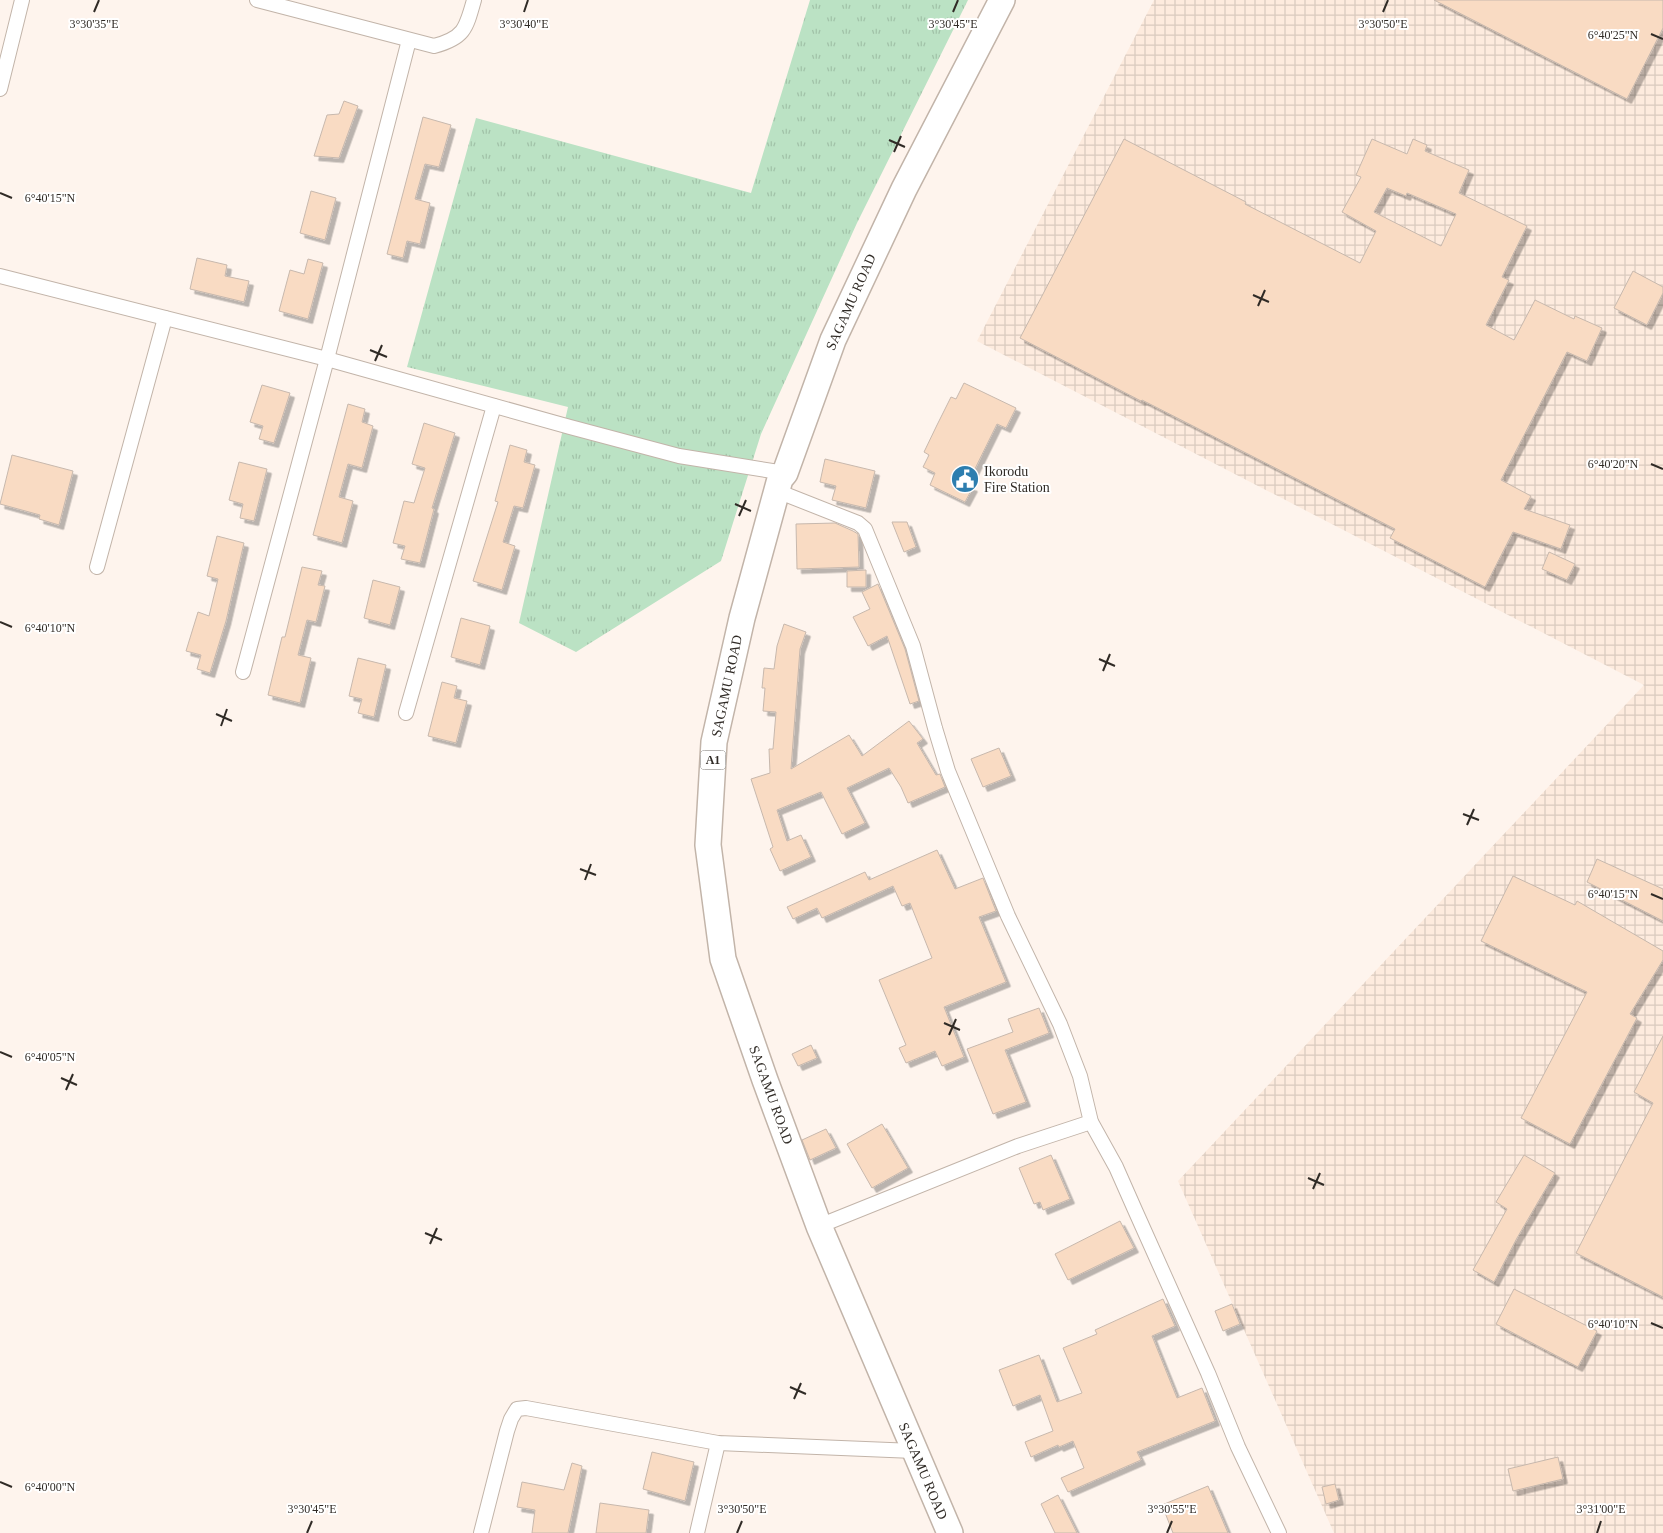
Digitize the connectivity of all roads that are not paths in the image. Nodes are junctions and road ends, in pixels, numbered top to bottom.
1 (22, 0) edge
2 (257, 0) edge
3 (474, 0) edge
4 (1002, 0) edge
5 (409, 40) junction
6 (0, 89) edge
7 (0, 276) edge
8 (165, 318) junction
9 (327, 359) junction
10 (494, 406) junction
11 (781, 482) junction
12 (97, 567) dead end
13 (243, 672) dead end
14 (406, 713) dead end
15 (1091, 1122) junction
16 (819, 1226) junction
17 (718, 1443) junction
18 (914, 1451) junction
19 (481, 1533) edge
20 (697, 1533) edge
21 (950, 1533) edge
22 (1280, 1533) edge

1 - 6 street
2 - 5 street
3 - 5 street
4 - 11 highway, SAGAMU ROAD / A1
5 - 9 street
7 - 8 street
8 - 9 street
8 - 12 street
9 - 10 street
9 - 13 street
10 - 11 street
10 - 14 street
11 - 15 street
11 - 16 highway, SAGAMU ROAD / A1
15 - 16 street
15 - 22 street
16 - 18 highway, SAGAMU ROAD / A1
17 - 18 street
17 - 19 street
17 - 20 street
18 - 21 highway, SAGAMU ROAD / A1

